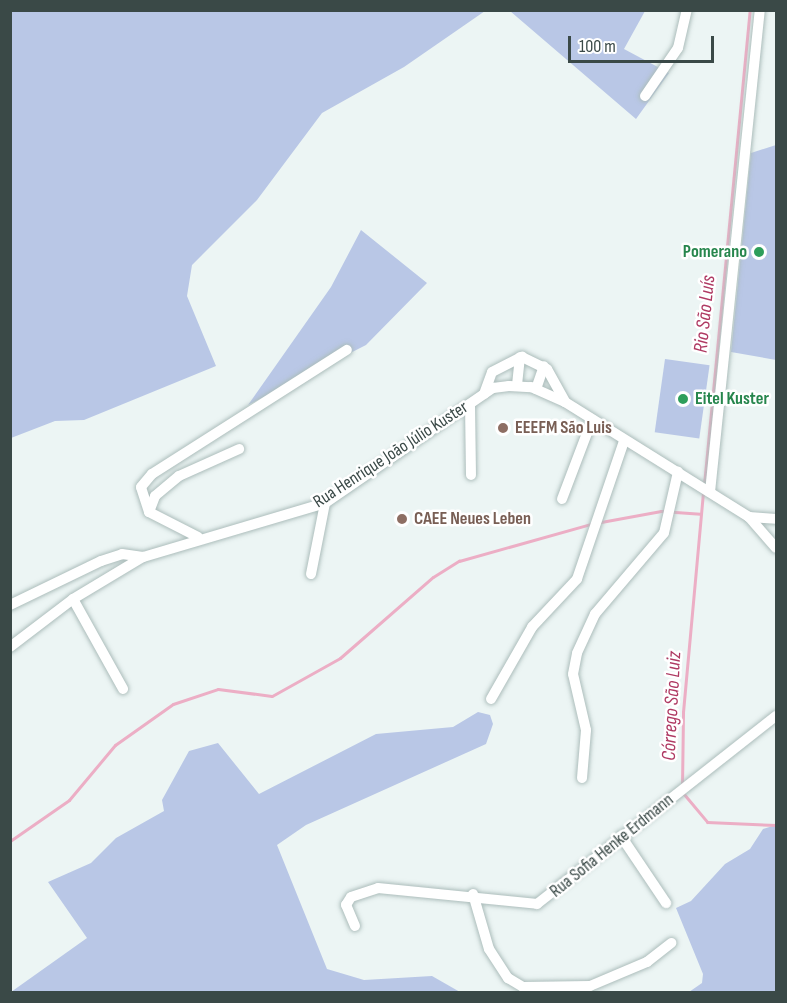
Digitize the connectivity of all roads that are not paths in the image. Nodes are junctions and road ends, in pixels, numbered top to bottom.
1 (687, 10) edge
2 (760, 10) edge
3 (645, 96) dead end
4 (347, 350) dead end
5 (520, 357) junction
6 (544, 366) junction
7 (517, 385) junction
8 (536, 389) junction
9 (482, 397) junction
10 (565, 402) junction
11 (470, 404) junction
12 (592, 420) junction
13 (624, 441) junction
14 (239, 448) dead end
15 (678, 472) junction
16 (471, 475) dead end
17 (709, 492) junction
18 (562, 499) dead end
19 (325, 503) junction
20 (149, 512) junction
21 (749, 517) junction
22 (777, 519) edge
23 (198, 537) junction
24 (777, 548) edge
25 (143, 557) junction
26 (311, 574) dead end
27 (73, 599) junction
28 (10, 605) edge
29 (10, 646) edge
30 (123, 689) dead end
31 (491, 699) dead end
32 (777, 716) edge
33 (582, 778) dead end
34 (621, 836) junction
35 (473, 894) junction
36 (666, 903) dead end
37 (355, 926) dead end
38 (671, 943) dead end

1 - 3 street
2 - 17 street
4 - 20 street
5 - 6 street
5 - 7 street
5 - 9 street, Rua Henrique João Júlio Kuster
6 - 8 street
6 - 10 street, Rua Henrique João Júlio Kuster
7 - 8 street, Rua Henrique João Júlio Kuster
7 - 9 street, Rua Henrique João Júlio Kuster
8 - 10 street, Rua Henrique João Júlio Kuster
9 - 11 street, Rua Henrique João Júlio Kuster
10 - 12 street, Rua Henrique João Júlio Kuster
11 - 16 street
11 - 19 street, Rua Henrique João Júlio Kuster
12 - 13 street, Rua Henrique João Júlio Kuster
12 - 18 street
13 - 15 street, Rua Henrique João Júlio Kuster
13 - 31 street
14 - 20 street
15 - 17 street, Rua Henrique João Júlio Kuster
15 - 33 street
17 - 21 street, Rua Henrique João Júlio Kuster
19 - 23 street, Rua Henrique João Júlio Kuster
19 - 26 street
20 - 23 street
21 - 22 street, Rua Henrique João Júlio Kuster
21 - 24 street
23 - 25 street, Rua Henrique João Júlio Kuster
25 - 27 street, Rua Henrique João Júlio Kuster
25 - 28 street
27 - 29 street, Rua Henrique João Júlio Kuster
27 - 30 street
32 - 34 street, Rua Sofia Henke Erdmann
34 - 35 street, Rua Sofia Henke Erdmann
34 - 36 street
35 - 37 street, Rua Sofia Henke Erdmann
35 - 38 street

